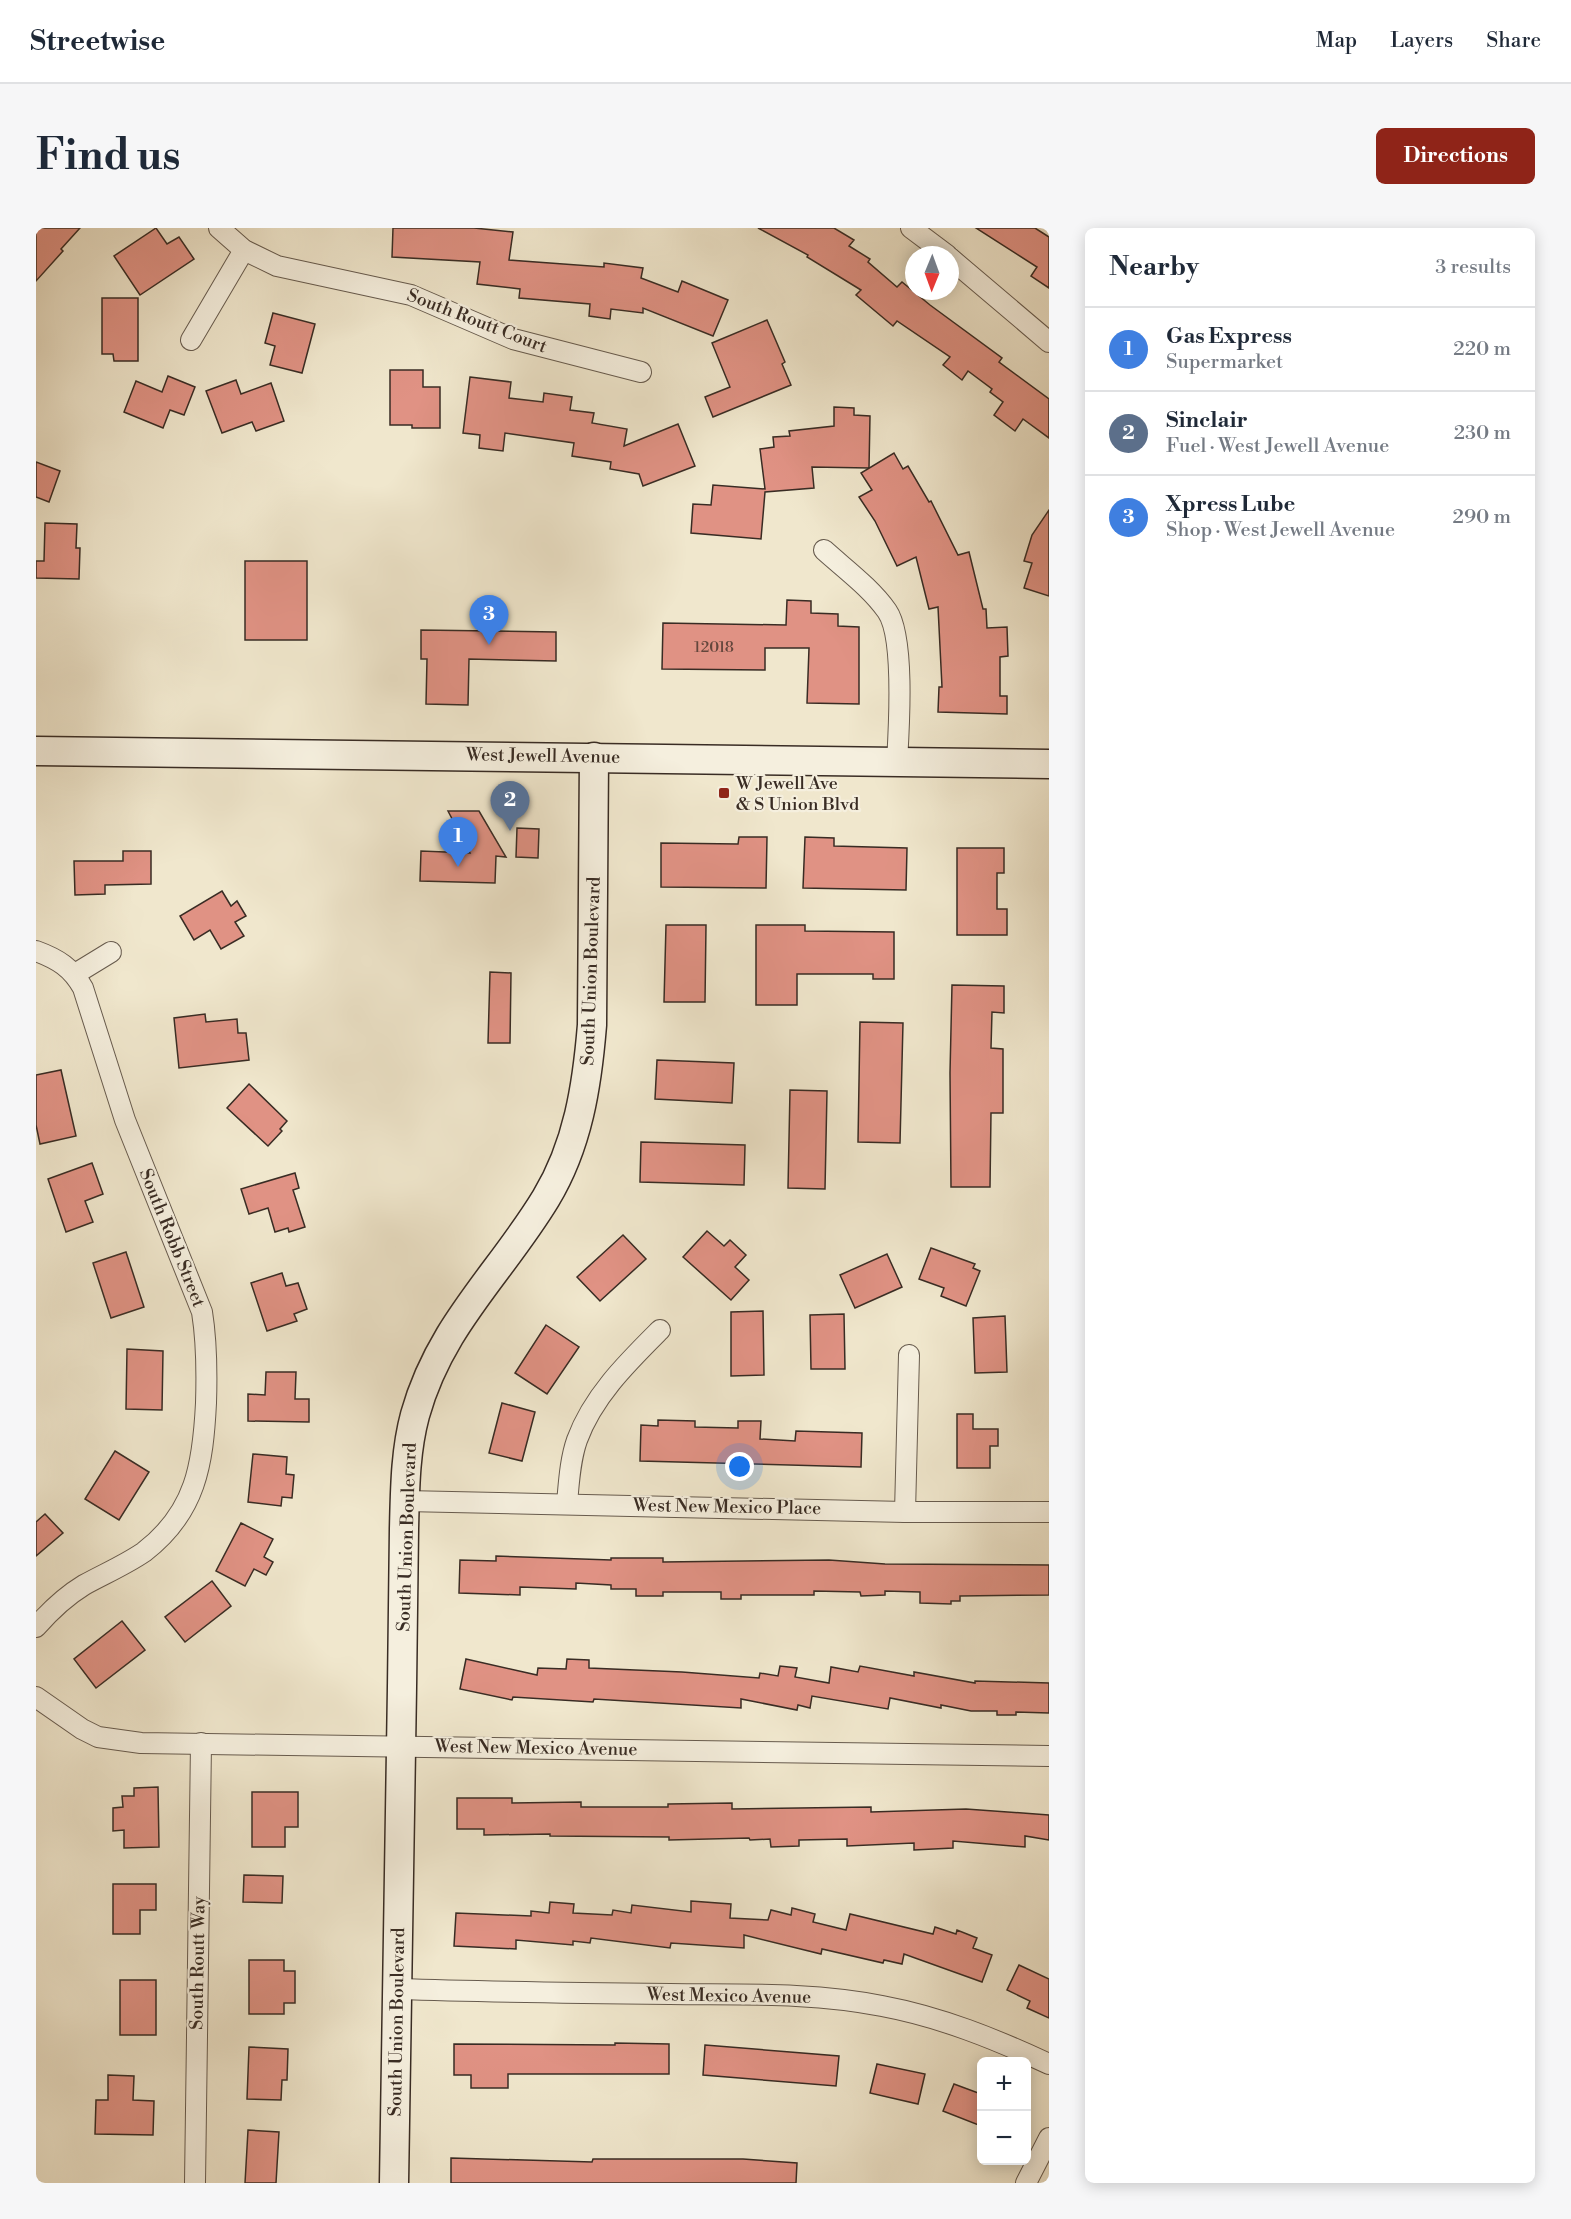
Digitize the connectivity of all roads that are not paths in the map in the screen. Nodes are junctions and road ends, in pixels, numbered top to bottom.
1 (219, 228) edge
2 (911, 228) edge
3 (935, 246) edge
4 (244, 250) junction
5 (959, 265) edge
6 (191, 340) dead end
7 (1049, 342) edge
8 (641, 372) dead end
9 (824, 550) dead end
10 (36, 751) edge
11 (594, 757) junction
12 (897, 762) junction
13 (1049, 764) edge
14 (36, 951) edge
15 (111, 952) dead end
16 (75, 974) junction
17 (660, 1330) dead end
18 (909, 1355) dead end
19 (405, 1501) junction
20 (567, 1503) junction
21 (905, 1512) junction
22 (1049, 1512) edge
23 (36, 1626) edge
24 (36, 1697) edge
25 (201, 1743) junction
26 (401, 1746) junction
27 (1049, 1756) edge
28 (398, 1989) junction
29 (1049, 2064) edge
30 (1049, 2138) edge
31 (195, 2183) edge
32 (394, 2183) edge
33 (1026, 2183) edge

1 - 4 street, South Routt Court
2 - 3 street
4 - 6 street
4 - 8 street, South Routt Court
5 - 7 street
9 - 12 street
10 - 11 main road, West Jewell Avenue
11 - 12 main road, West Jewell Avenue
11 - 19 main road, South Union Boulevard
12 - 13 main road, West Jewell Avenue
14 - 16 street, South Robb Street
15 - 16 street
16 - 23 street, South Robb Street
17 - 20 street
18 - 21 street
19 - 20 street, West New Mexico Place
19 - 26 main road, South Union Boulevard
20 - 21 street, West New Mexico Place
21 - 22 street, West New Mexico Place
24 - 25 street, West New Mexico Avenue
25 - 26 street, West New Mexico Avenue
25 - 31 street, South Routt Way
26 - 27 street, West New Mexico Avenue
26 - 28 main road, South Union Boulevard
28 - 29 street, West Mexico Avenue
28 - 32 main road, South Union Boulevard
30 - 33 street

